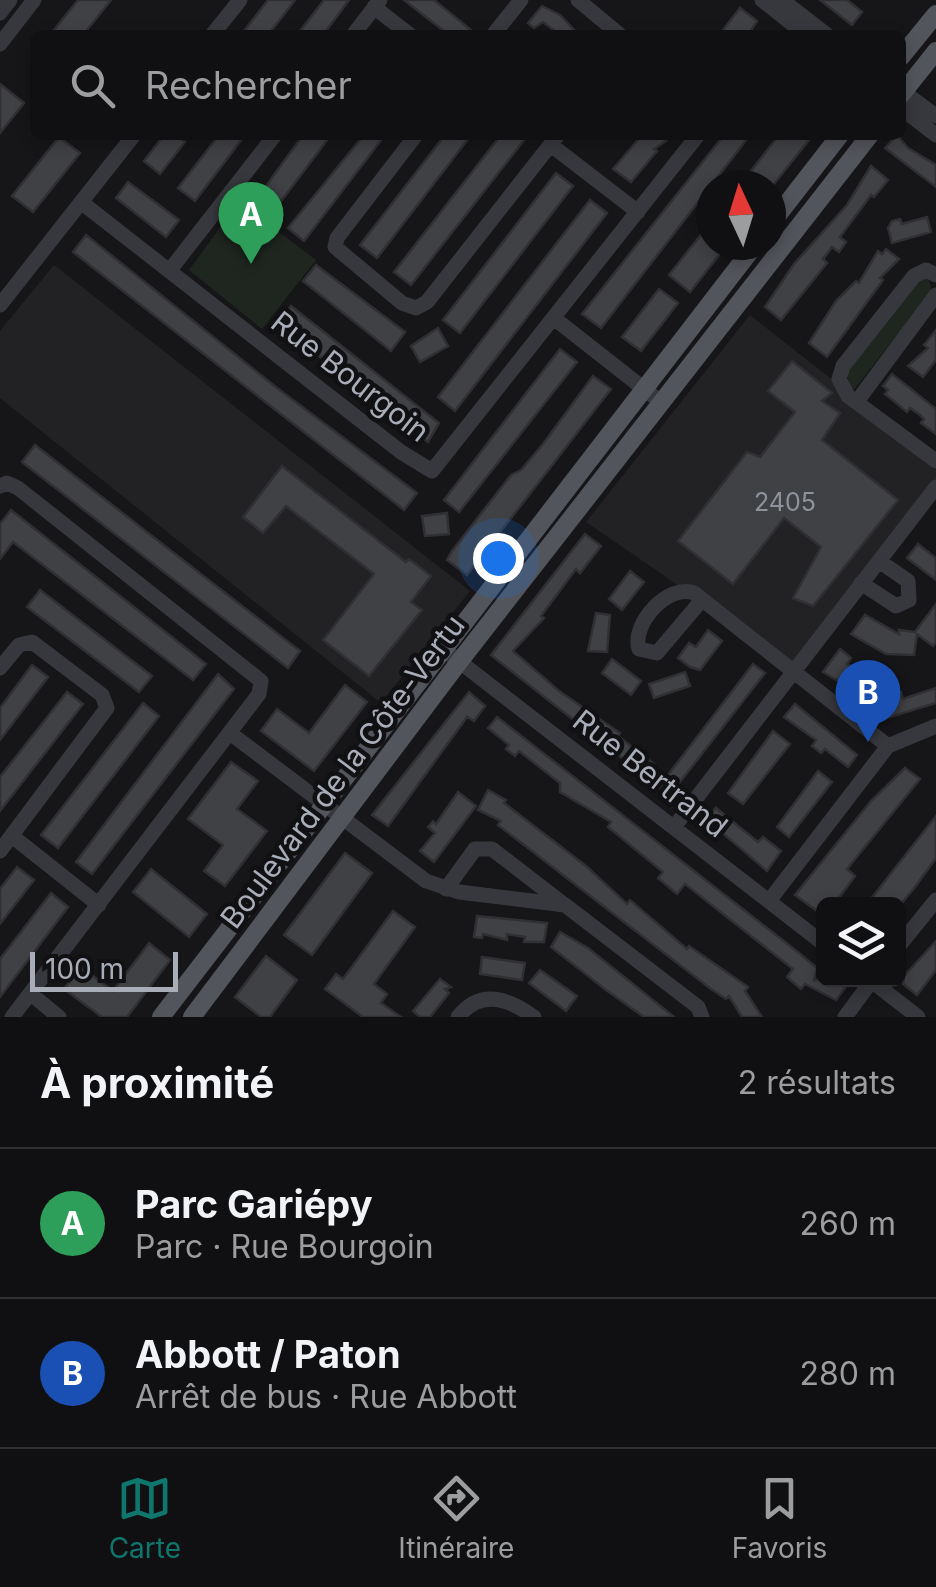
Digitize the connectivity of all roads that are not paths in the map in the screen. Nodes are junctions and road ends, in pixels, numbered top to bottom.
1 (10, 0) edge
2 (34, 0) edge
3 (240, 0) edge
4 (521, 0) edge
5 (578, 0) edge
6 (762, 0) edge
7 (377, 4) edge
8 (788, 10) edge
9 (0, 14) edge
10 (936, 14) edge
11 (216, 30) edge
12 (357, 30) edge
13 (405, 30) edge
14 (498, 30) edge
15 (614, 30) edge
16 (819, 30) edge
17 (0, 44) edge
18 (906, 51) edge
19 (936, 51) edge
20 (906, 91) edge
21 (906, 98) edge
22 (906, 101) edge
23 (936, 116) edge
24 (936, 135) edge
25 (130, 140) edge
26 (272, 140) edge
27 (412, 140) edge
28 (555, 140) edge
29 (694, 140) edge
30 (836, 140) edge
31 (866, 140) edge
32 (82, 202) junction
33 (786, 205) edge
34 (638, 212) junction
35 (742, 260) edge
36 (170, 270) junction
37 (936, 275) edge
38 (936, 294) edge
39 (0, 305) edge
40 (555, 319) junction
41 (643, 389) junction
42 (858, 400) junction
43 (662, 403) junction
44 (936, 460) edge
45 (3, 485) edge
46 (936, 487) edge
47 (879, 561) junction
48 (862, 583) junction
49 (701, 601) junction
50 (442, 648) junction
51 (460, 662) junction
52 (0, 668) edge
53 (792, 673) junction
54 (936, 726) edge
55 (230, 733) junction
56 (888, 746) junction
57 (322, 804) junction
58 (343, 818) junction
59 (674, 827) junction
60 (12, 836) junction
61 (0, 851) edge
62 (446, 889) junction
63 (936, 900) edge
64 (769, 901) junction
65 (98, 905) junction
66 (565, 905) junction
67 (906, 937) edge
68 (816, 938) edge
69 (866, 987) edge
70 (880, 987) edge
71 (31, 994) junction
72 (702, 1016) edge
73 (12, 1017) edge
74 (60, 1017) edge
75 (161, 1017) edge
76 (192, 1017) edge
77 (458, 1017) edge
78 (534, 1017) edge
79 (845, 1017) edge
80 (918, 1017) edge

1 - 9 street
2 - 17 street
3 - 11 street
4 - 14 street
5 - 15 street
6 - 8 street
7 - 12 street
7 - 13 street
8 - 16 street
10 - 18 main road
19 - 20 main road
21 - 23 street
22 - 24 street
25 - 32 street
26 - 36 street
27 - 28 street
28 - 34 street
29 - 34 street, Rue Bourgoin
30 - 33 main road
31 - 43 main road, Boulevard de la Côte-Vertu
32 - 36 street, Rue Bourgoin
32 - 39 street
34 - 40 street, Rue Bourgoin
35 - 41 main road, Boulevard de la Côte-Vertu
36 - 40 street, Rue Bourgoin
37 - 42 street
38 - 42 street
40 - 41 street
41 - 43 street
41 - 50 main road, Boulevard de la Côte-Vertu
42 - 44 street
43 - 51 main road, Boulevard de la Côte-Vertu
45 - 55 street
46 - 47 street
47 - 48 street
47 - 48 street
48 - 53 street
49 - 49 street
49 - 53 street
50 - 51 street, Rue Bertrand
50 - 57 main road, Boulevard de la Côte-Vertu
51 - 58 main road, Boulevard de la Côte-Vertu
51 - 59 street, Rue Bertrand
52 - 60 street
53 - 56 street
53 - 59 street
54 - 56 street
55 - 57 street
55 - 65 street
56 - 64 street
57 - 58 street
57 - 75 main road, Boulevard de la Côte-Vertu
58 - 62 street
58 - 76 main road, Boulevard de la Côte-Vertu
59 - 64 street, Rue Bertrand
60 - 61 street
60 - 65 street
62 - 66 street
62 - 66 street
63 - 67 street
64 - 68 street, Rue Bertrand
65 - 71 street
66 - 72 street
69 - 79 street
70 - 80 street
71 - 73 street
71 - 74 street
77 - 78 street

